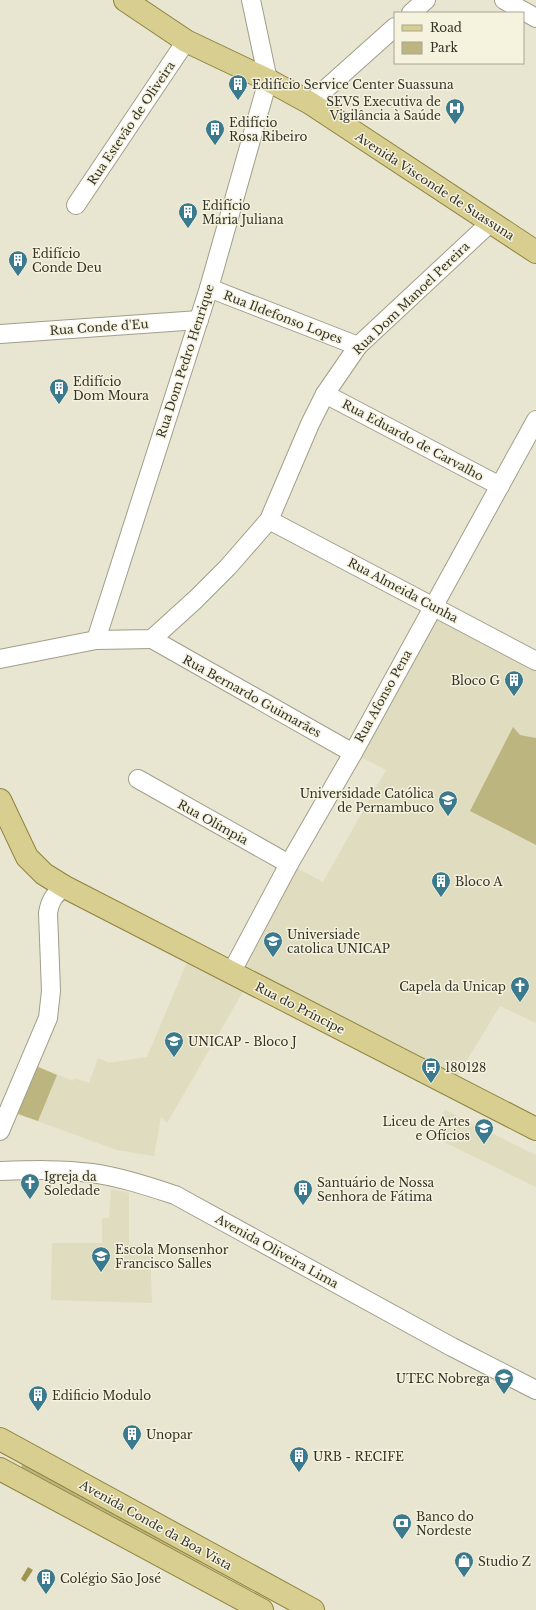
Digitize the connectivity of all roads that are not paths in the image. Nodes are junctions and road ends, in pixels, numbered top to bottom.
1 (125, 0) edge
2 (251, 0) edge
3 (426, 0) edge
4 (504, 0) edge
5 (412, 12) edge
6 (536, 18) edge
7 (394, 28) edge
8 (186, 41) junction
9 (268, 80) junction
10 (310, 103) junction
11 (76, 205) dead end
12 (490, 223) junction
13 (536, 252) edge
14 (209, 288) junction
15 (199, 320) junction
16 (0, 334) edge
17 (358, 346) junction
18 (325, 394) junction
19 (536, 420) edge
20 (500, 486) junction
21 (269, 520) junction
22 (433, 606) junction
23 (152, 639) junction
24 (96, 640) junction
25 (0, 659) edge
26 (536, 661) edge
27 (352, 752) junction
28 (138, 780) dead end
29 (0, 800) edge
30 (289, 864) junction
31 (65, 887) junction
32 (231, 973) junction
33 (536, 1129) edge
34 (0, 1131) edge
35 (0, 1171) edge
36 (536, 1390) edge
37 (0, 1439) edge
38 (4, 1474) edge
39 (262, 1610) edge
40 (313, 1610) edge

1 - 8 main road, Avenida Visconde de Suassuna
2 - 9 street
3 - 5 street
4 - 6 street
7 - 10 street
8 - 9 main road, Avenida Visconde de Suassuna
8 - 11 street, Rua Estevão de Oliveira
9 - 10 main road, Avenida Visconde de Suassuna
9 - 14 street, Rua Dom Pedro Henrique
10 - 12 main road, Avenida Visconde de Suassuna
12 - 13 main road, Avenida Visconde de Suassuna
12 - 17 street, Rua Dom Manoel Pereira
14 - 15 street, Rua Dom Pedro Henrique
14 - 17 street, Rua Ildefonso Lopes
15 - 16 street, Rua Conde d'Eu
15 - 24 street, Rua Dom Pedro Henrique
17 - 18 street, Rua Dom Manoel Pereira
18 - 20 street, Rua Eduardo de Carvalho
18 - 21 street, Rua Dom Manoel Pereira
19 - 20 street, Rua Afonso Pena
20 - 22 street, Rua Afonso Pena
21 - 22 street, Rua Almeida Cunha
21 - 23 street, Rua Dom Manoel Pereira
22 - 26 street, Rua Almeida Cunha
22 - 27 street, Rua Afonso Pena
23 - 24 street
23 - 27 street, Rua Bernardo Guimarães
24 - 25 street
27 - 30 street, Rua Afonso Pena
28 - 30 street, Rua Olímpia
29 - 31 main road, Rua do Príncipe
30 - 32 street, Rua Afonso Pena
31 - 32 main road, Rua do Príncipe
31 - 34 street
32 - 33 main road, Rua do Príncipe
35 - 36 street, Avenida Oliveira Lima
37 - 40 main road, Avenida Conde da Boa Vista
38 - 39 main road, Avenida Conde da Boa Vista

